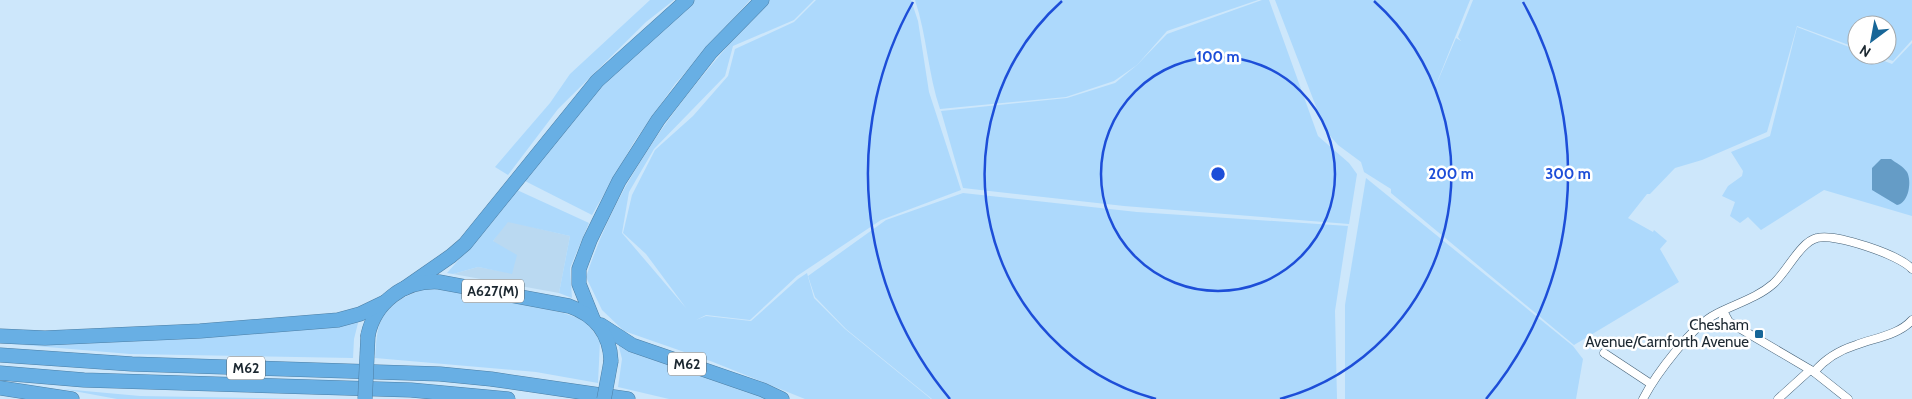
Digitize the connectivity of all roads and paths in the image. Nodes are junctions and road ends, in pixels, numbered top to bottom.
1 (687, 0) edge
2 (762, 0) edge
3 (1912, 269) edge
4 (405, 288) junction
5 (385, 302) junction
6 (1722, 311) junction
7 (1912, 320) edge
8 (595, 321) junction
9 (0, 336) edge
10 (1604, 353) dead end
11 (0, 355) edge
12 (1812, 371) junction
13 (0, 373) edge
14 (1651, 384) junction
15 (0, 388) edge
16 (72, 399) edge
17 (365, 399) edge
18 (508, 399) edge
19 (604, 399) edge
20 (628, 399) edge
21 (782, 399) edge
22 (1643, 399) edge
23 (1778, 399) edge
24 (1848, 399) edge

1 - 4 highway, A627(M)
2 - 8 highway
3 - 6 street
4 - 5 highway, A627(M)
4 - 8 highway, A627(M)
5 - 9 highway
5 - 17 highway, A627(M), bridge
6 - 12 street
6 - 14 street
7 - 12 street
8 - 19 highway, bridge
8 - 21 highway, M62
10 - 14 street
11 - 20 highway, M62
12 - 23 street
12 - 24 street
13 - 18 highway, M62
14 - 22 street
15 - 16 highway

